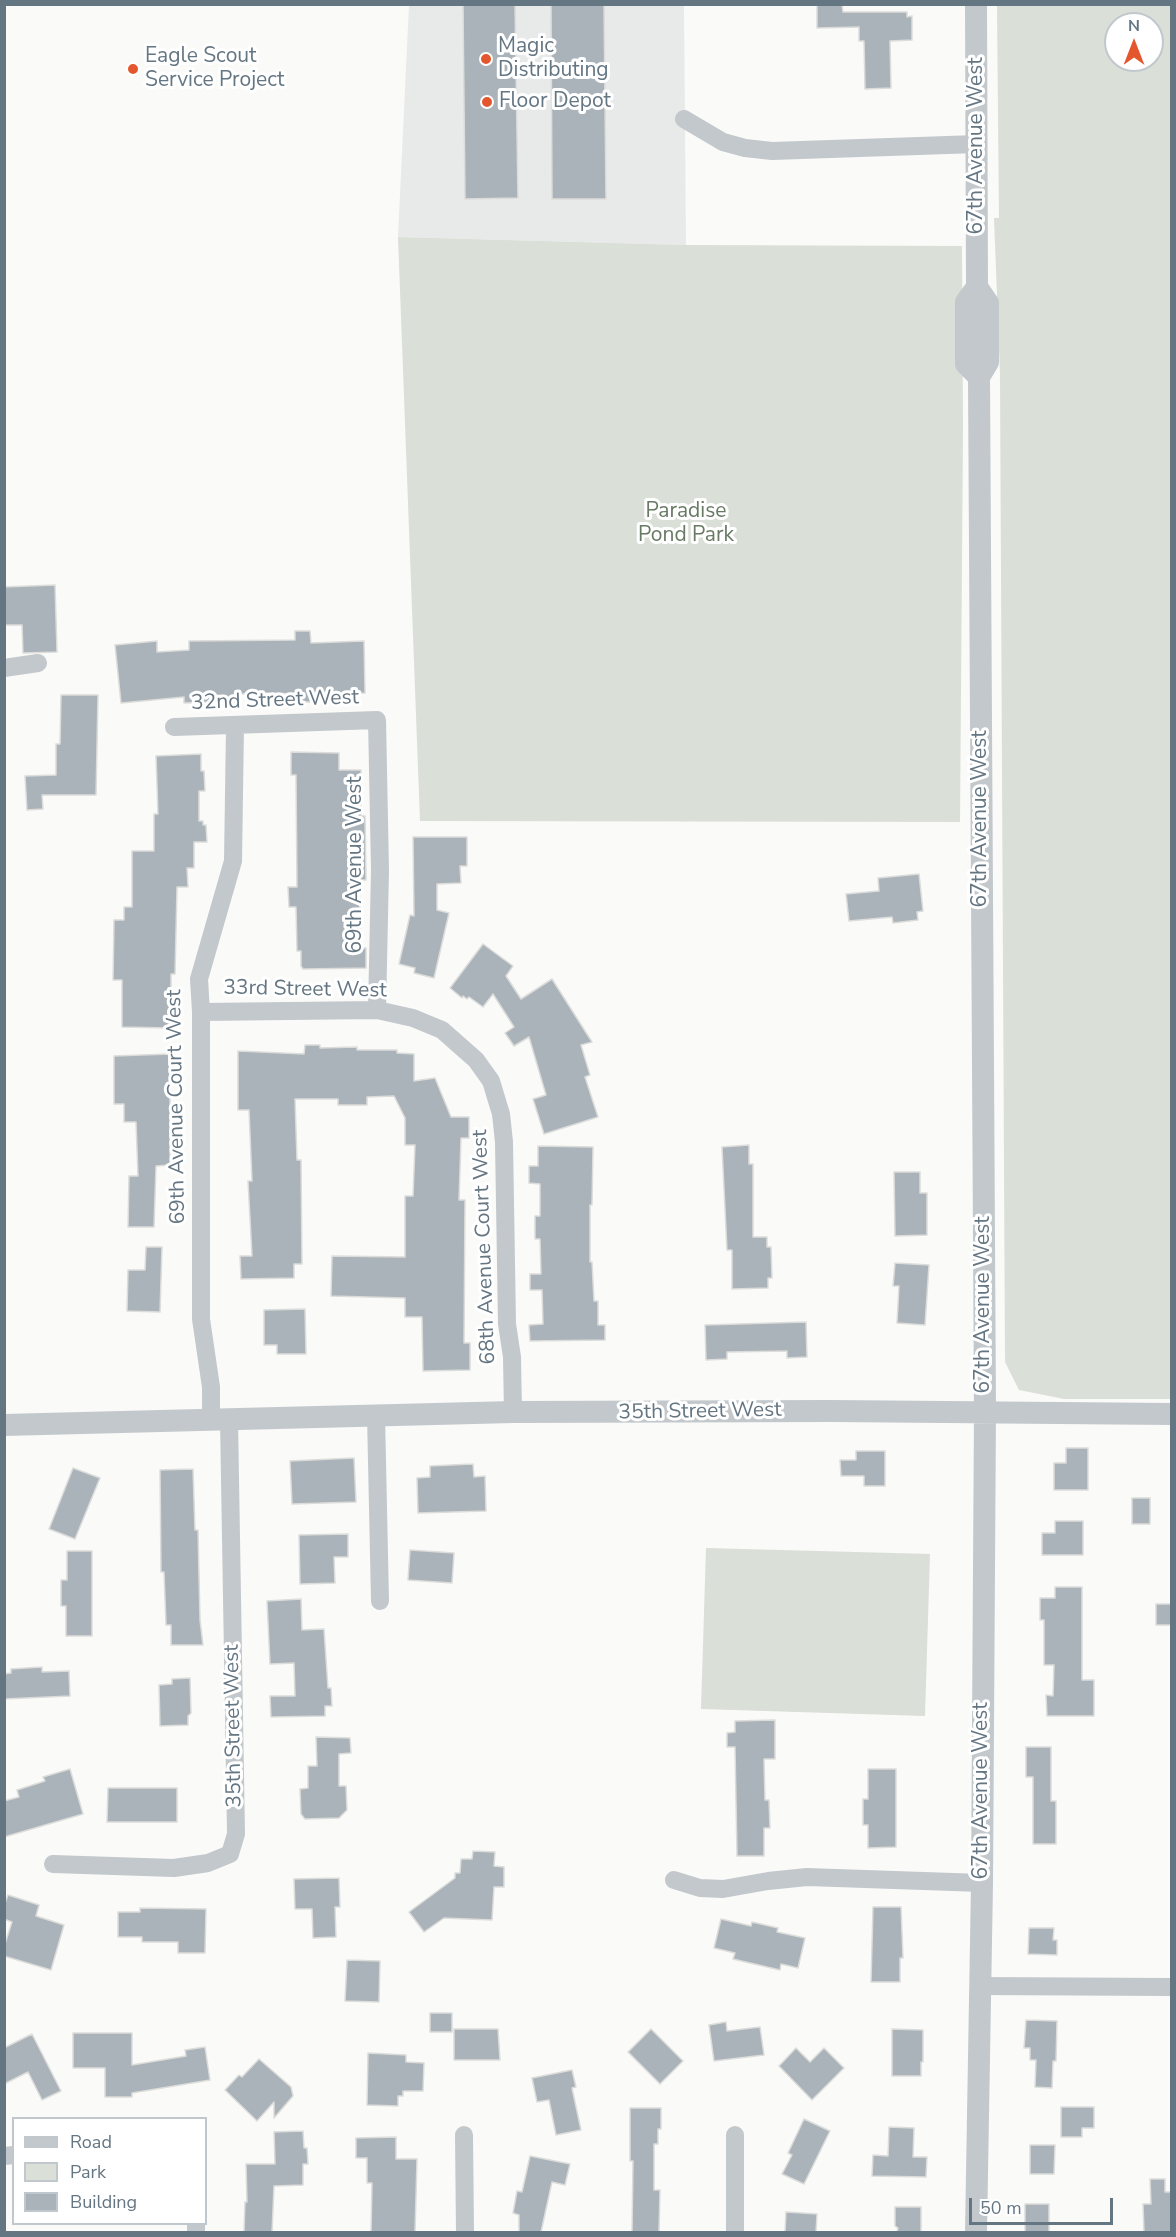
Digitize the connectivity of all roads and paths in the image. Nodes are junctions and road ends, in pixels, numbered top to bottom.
1 (976, 4) edge
2 (684, 119) dead end
3 (977, 144) junction
4 (38, 663) dead end
5 (4, 668) edge
6 (377, 720) joint
7 (234, 726) junction
8 (174, 727) dead end
9 (377, 1010) junction
10 (201, 1012) junction
11 (491, 1080) joint
12 (985, 1411) junction
13 (513, 1413) junction
14 (1172, 1414) edge
15 (376, 1415) junction
16 (220, 1419) junction
17 (4, 1425) edge
18 (380, 1601) dead end
19 (53, 1864) dead end
20 (674, 1880) dead end
21 (981, 1883) junction
22 (980, 1986) junction
23 (1172, 1987) edge
24 (464, 2135) dead end
25 (735, 2135) dead end
26 (465, 2232) edge
27 (735, 2232) edge
28 (976, 2232) edge

1 - 3 street, 67th Avenue West
2 - 3 street
3 - 12 street, 67th Avenue West
4 - 5 street
6 - 7 street, 32nd Street West
6 - 9 street, 69th Avenue West
7 - 8 street, 32nd Street West
7 - 10 street, 69th Avenue Court West
9 - 10 street, 33rd Street West
9 - 11 street, 33rd Street West
10 - 16 street, 69th Avenue Court West
11 - 13 street, 68th Avenue Court West
12 - 13 street, 35th Street West
12 - 14 street, 35th Street West
12 - 21 street, 67th Avenue West
13 - 15 street, 35th Street West
15 - 16 street, 35th Street West
15 - 18 street
16 - 17 street, 35th Street West
16 - 19 street, 35th Street West
20 - 21 street
21 - 22 street, 67th Avenue West
22 - 23 street
22 - 28 street, 67th Avenue West
24 - 26 street
25 - 27 street

